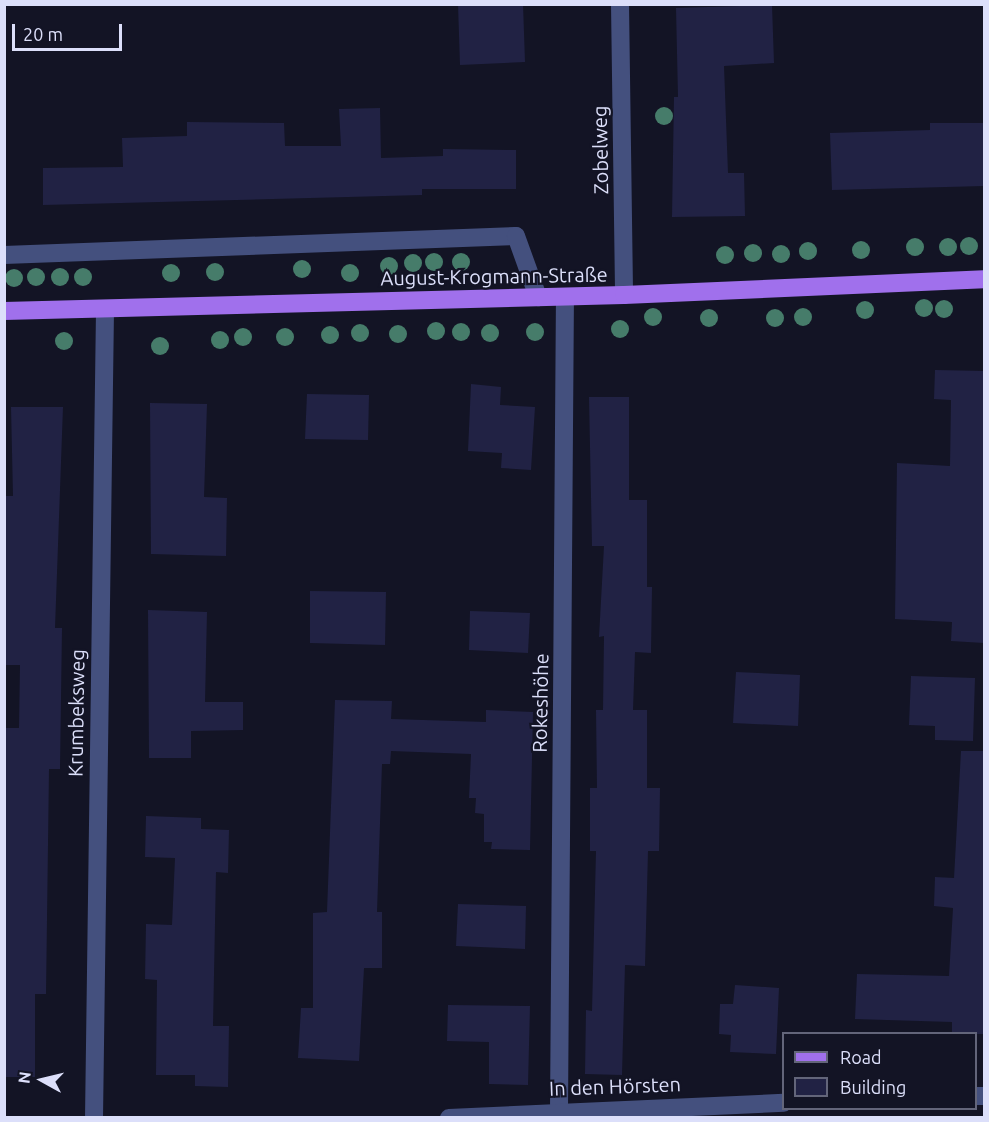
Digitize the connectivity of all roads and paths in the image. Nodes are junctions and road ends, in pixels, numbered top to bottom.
1 (620, 4) edge
2 (4, 255) edge
3 (984, 279) edge
4 (624, 295) junction
5 (538, 297) junction
6 (565, 297) junction
7 (105, 309) junction
8 (4, 311) edge
9 (782, 1103) edge
10 (559, 1110) junction
11 (94, 1118) edge
12 (449, 1118) edge

1 - 4 street, Zobelweg
2 - 5 street
3 - 4 main road, August-Krogmann-Straße
4 - 6 main road, August-Krogmann-Straße
5 - 6 main road, August-Krogmann-Straße
5 - 7 main road, August-Krogmann-Straße
6 - 10 street, Rokeshöhe
7 - 8 main road, August-Krogmann-Straße
7 - 11 street, Krumbeksweg
9 - 10 street, In den Hörsten
10 - 12 street, In den Hörsten

